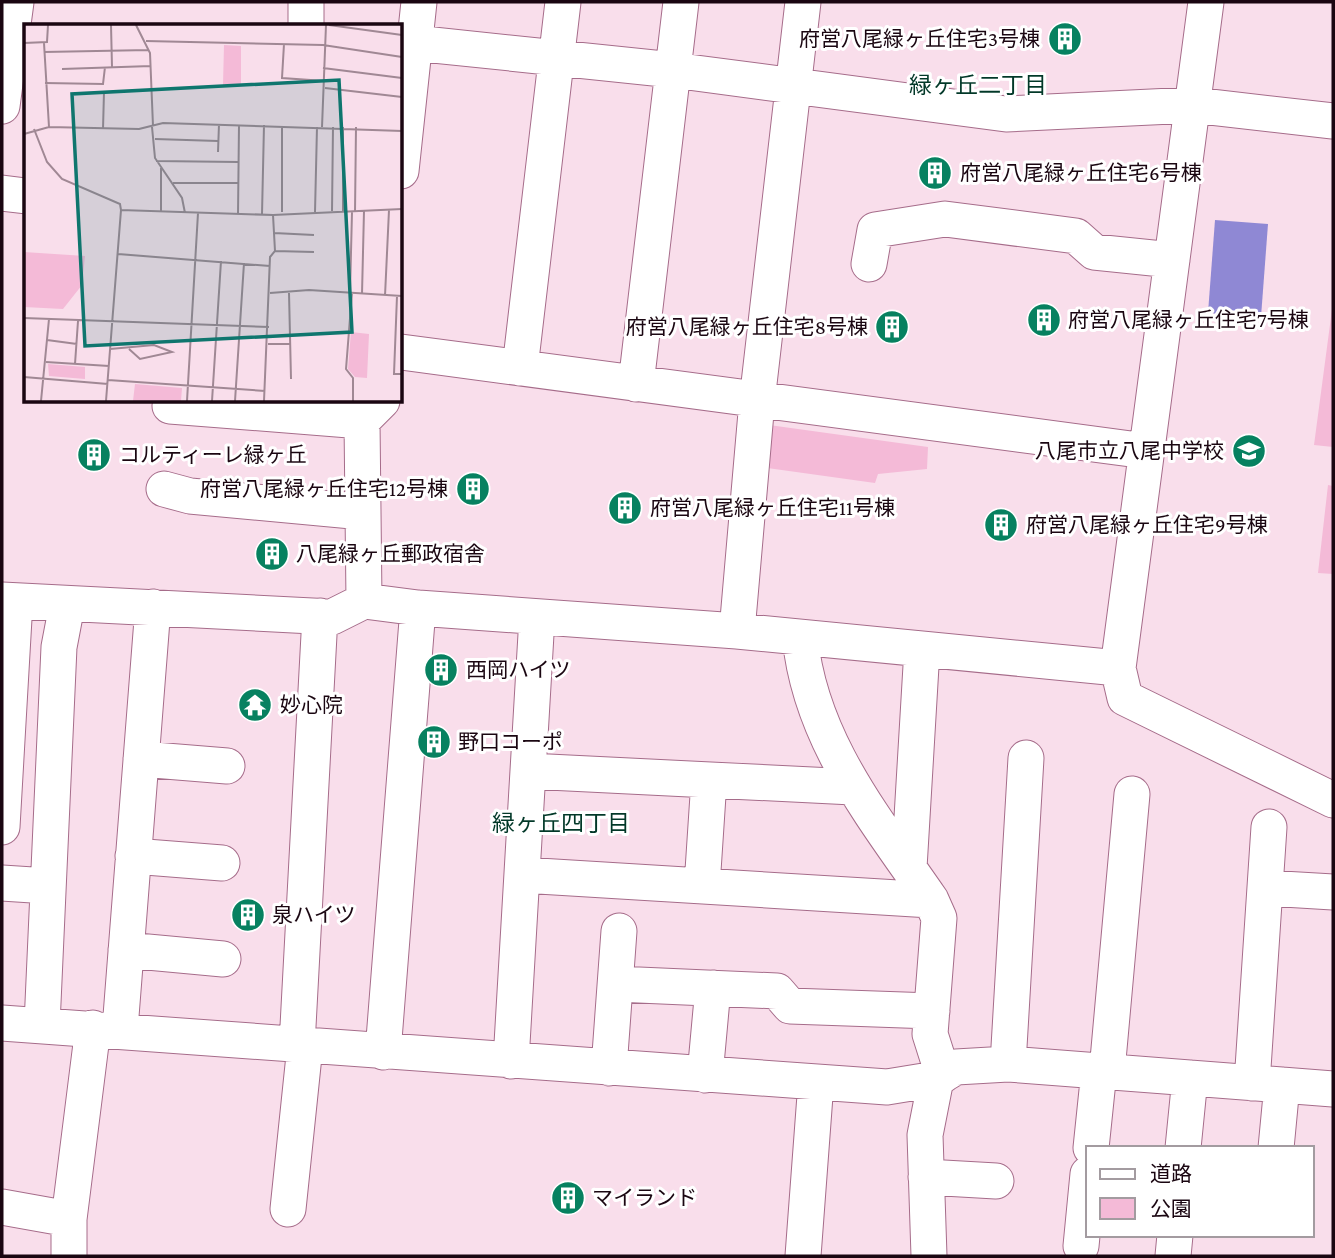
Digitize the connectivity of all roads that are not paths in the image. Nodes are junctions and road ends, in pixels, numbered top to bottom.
1 (16, 2) edge
2 (306, 2) edge
3 (419, 2) edge
4 (563, 2) edge
5 (681, 2) edge
6 (803, 2) edge
7 (1206, 2) edge
8 (306, 24) edge
9 (414, 43) junction
10 (556, 58) junction
11 (673, 70) junction
12 (793, 85) junction
13 (1193, 105) junction
14 (2, 106) edge
15 (1333, 121) edge
16 (402, 162) edge
17 (2, 192) edge
18 (24, 196) edge
19 (1172, 260) junction
20 (869, 264) dead end
21 (402, 352) edge
22 (520, 368) junction
23 (636, 384) junction
24 (757, 401) junction
25 (170, 406) dead end
26 (372, 411) edge
27 (1146, 451) junction
28 (164, 489) dead end
29 (363, 512) junction
30 (8, 600) edge
31 (364, 601) junction
32 (67, 605) junction
33 (153, 607) junction
34 (418, 608) junction
35 (320, 616) junction
36 (537, 617) junction
37 (737, 631) junction
38 (800, 637) junction
39 (922, 649) junction
40 (1118, 668) junction
41 (1026, 758) dead end
42 (141, 759) junction
43 (227, 766) dead end
44 (528, 771) junction
45 (709, 780) junction
46 (853, 787) junction
47 (1132, 794) dead end
48 (1333, 800) edge
49 (2, 827) edge
50 (1269, 827) dead end
51 (133, 856) junction
52 (222, 863) dead end
53 (909, 868) junction
54 (522, 875) junction
55 (2, 883) edge
56 (48, 886) junction
57 (702, 886) junction
58 (1266, 888) junction
59 (1333, 892) edge
60 (931, 900) junction
61 (619, 931) dead end
62 (126, 950) junction
63 (223, 959) dead end
64 (616, 984) junction
65 (713, 988) junction
66 (932, 1011) junction
67 (2, 1023) edge
68 (42, 1025) junction
69 (107, 1028) junction
70 (301, 1045) junction
71 (383, 1052) junction
72 (511, 1061) junction
73 (1008, 1063) junction
74 (609, 1068) junction
75 (1103, 1071) junction
76 (705, 1074) junction
77 (939, 1077) junction
78 (1190, 1078) junction
79 (816, 1082) junction
80 (1267, 1084) junction
81 (1333, 1089) edge
82 (1091, 1146) edge
83 (1184, 1146) edge
84 (1276, 1146) edge
85 (926, 1177) junction
86 (996, 1181) dead end
87 (1086, 1195) edge
88 (2, 1207) edge
89 (288, 1209) dead end
90 (69, 1219) junction
91 (1175, 1237) edge
92 (1081, 1246) dead end
93 (69, 1256) edge
94 (76, 1256) edge
95 (803, 1256) edge
96 (929, 1256) edge
97 (1173, 1256) edge

1 - 14 street
2 - 8 street
3 - 9 street
4 - 10 street
5 - 11 street
6 - 12 street
7 - 13 street
9 - 10 street
9 - 16 street
10 - 11 street
10 - 22 street
11 - 12 street
11 - 23 street
12 - 13 street
12 - 24 street
13 - 15 street
13 - 19 street
17 - 18 street
19 - 20 street
19 - 27 street
21 - 22 street
22 - 23 street
23 - 24 street
24 - 27 street
24 - 37 street
25 - 26 street
26 - 29 street
27 - 40 street
28 - 29 street
29 - 31 street
30 - 32 street
30 - 49 street
31 - 34 street
31 - 35 street
32 - 33 street
32 - 56 street
33 - 35 street
33 - 42 street
34 - 36 street
34 - 71 street
35 - 70 street
36 - 37 street
36 - 44 street
37 - 38 street
38 - 39 street
38 - 46 street
39 - 40 street
39 - 53 street
40 - 48 street
41 - 73 street
42 - 43 street
42 - 51 street
44 - 45 street
44 - 54 street
45 - 46 street
45 - 57 street
46 - 53 street
47 - 75 street
50 - 58 street
51 - 52 street
51 - 62 street
53 - 60 street
54 - 57 street
54 - 72 street
55 - 56 street
56 - 68 street
57 - 60 street
58 - 59 street
58 - 80 street
60 - 66 street
61 - 64 street
62 - 63 street
62 - 69 street
64 - 65 street
64 - 74 street
65 - 66 street
65 - 76 street
66 - 77 street
67 - 68 street
68 - 69 street
69 - 70 street
69 - 90 street
70 - 71 street
70 - 89 street
71 - 72 street
72 - 74 street
73 - 75 street
73 - 77 street
74 - 76 street
75 - 78 street
75 - 82 street
76 - 79 street
77 - 79 street
77 - 85 street
78 - 80 street
78 - 83 street
79 - 95 street
80 - 81 street
80 - 84 street
85 - 86 street
85 - 96 street
87 - 92 street
88 - 90 street
90 - 93 street
91 - 97 street
93 - 94 street

